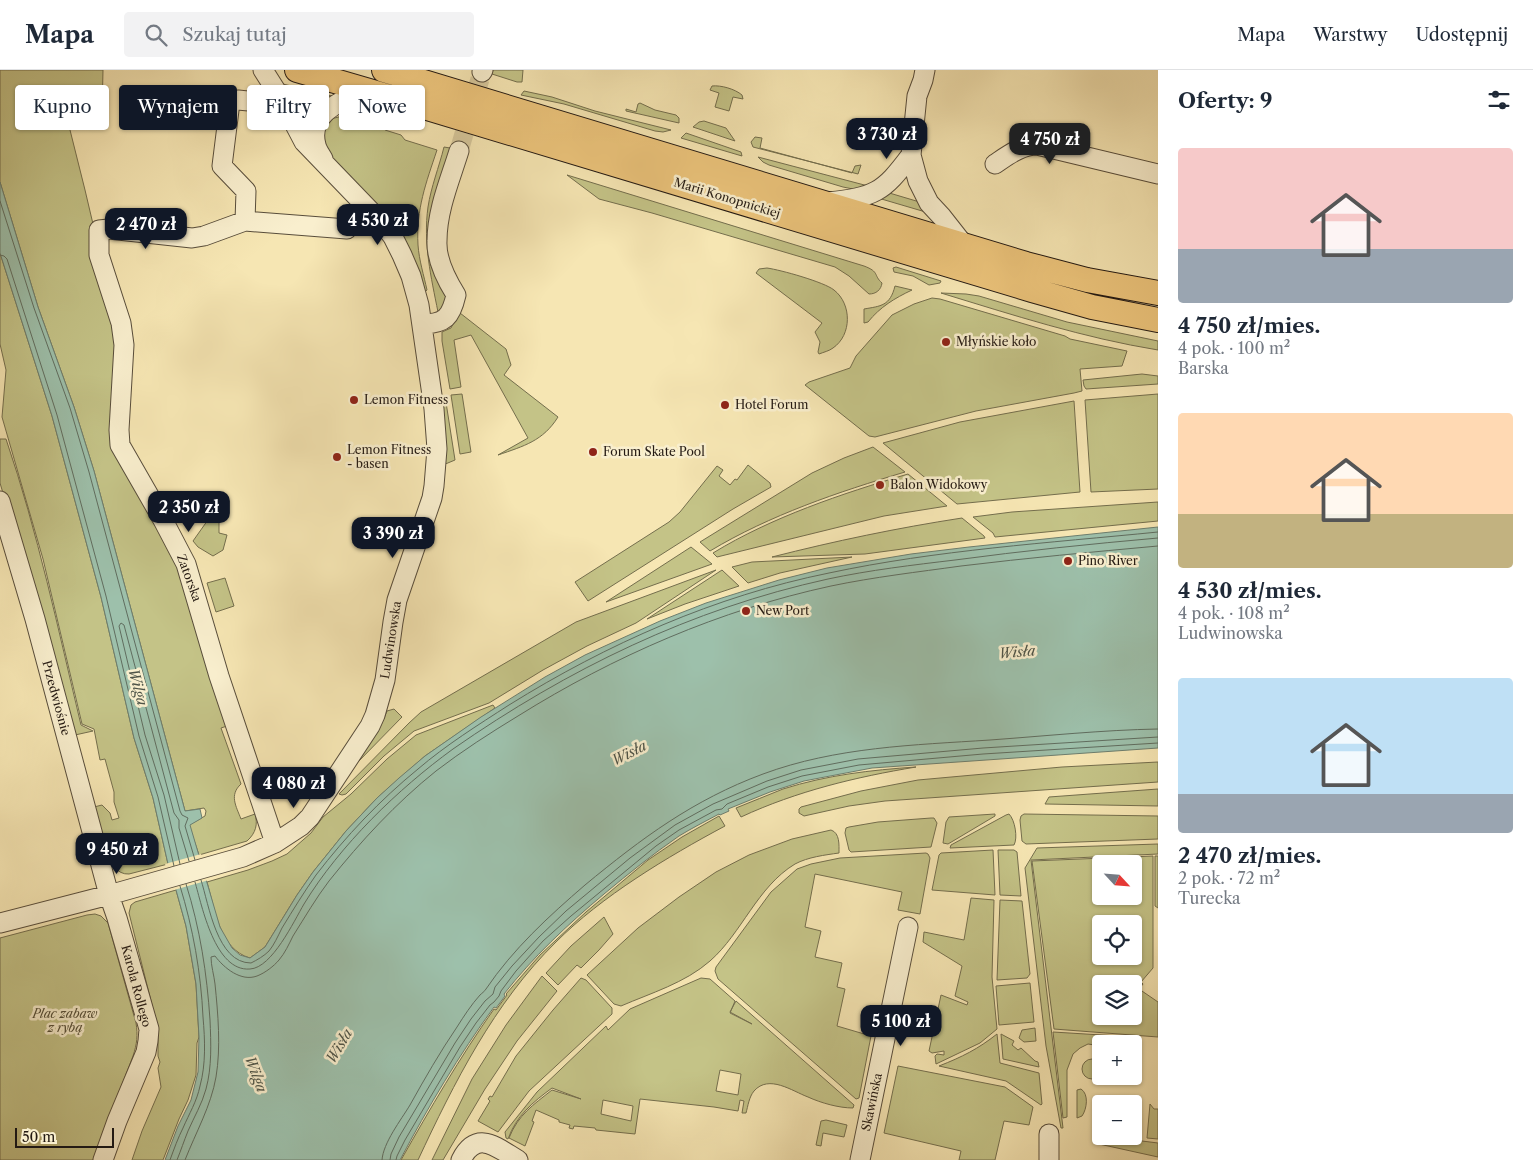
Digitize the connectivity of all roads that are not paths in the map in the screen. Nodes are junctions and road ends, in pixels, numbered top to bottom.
1 (264, 70) edge
2 (297, 70) edge
3 (384, 70) edge
4 (913, 70) edge
5 (925, 70) edge
6 (351, 85) edge
7 (917, 96) junction
8 (247, 101) edge
9 (339, 102) edge
10 (425, 107) edge
11 (459, 151) tunnel mouth
12 (911, 155) junction
13 (995, 164) dead end
14 (331, 170) junction
15 (1158, 174) edge
16 (824, 202) junction
17 (245, 221) junction
18 (347, 229) dead end
19 (964, 245) junction
20 (1158, 294) edge
21 (1158, 320) edge
22 (422, 324) junction
23 (0, 501) edge
24 (275, 843) junction
25 (109, 895) junction
26 (0, 924) edge
27 (908, 927) dead end
28 (1049, 1134) dead end
29 (466, 1153) edge
30 (103, 1160) edge
31 (518, 1160) edge
32 (860, 1160) edge
33 (1049, 1160) edge

1 - 14 street, Ludwinowska
2 - 6 main road, Marii Konopnickiej
3 - 16 main road, Marii Konopnickiej
4 - 7 street
5 - 7 street
7 - 12 street
8 - 17 street
9 - 14 street, Ludwinowska
10 - 21 main road, Marii Konopnickiej
11 - 22 street
12 - 16 street
12 - 19 street
13 - 15 street
14 - 22 street, Ludwinowska
16 - 19 main road, Marii Konopnickiej
17 - 18 street
17 - 24 street, Zatorska
19 - 20 main road, Marii Konopnickiej
22 - 24 street, Ludwinowska
23 - 25 street, Przedwiośnie
24 - 25 street, Ludwinowska
25 - 26 street, Ludwinowska
25 - 30 street, Karola Rollego
27 - 32 street, Skawińska
28 - 33 street
29 - 31 street

